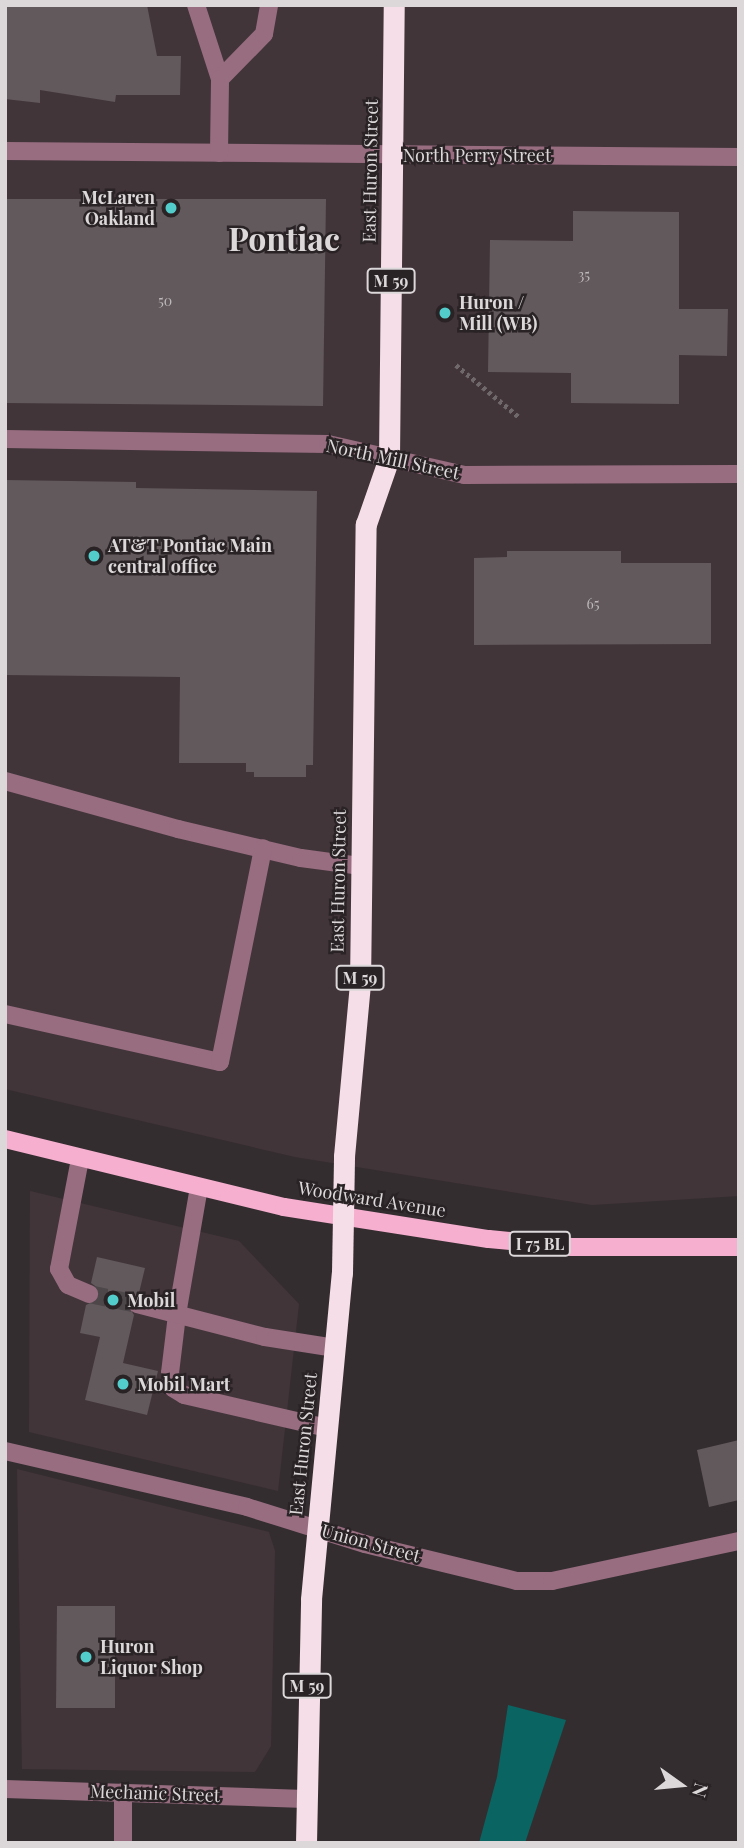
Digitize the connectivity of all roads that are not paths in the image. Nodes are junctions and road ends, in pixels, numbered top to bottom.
1 (196, 5) edge
2 (270, 5) edge
3 (394, 5) edge
4 (220, 79) junction
5 (5, 151) edge
6 (219, 153) junction
7 (393, 155) junction
8 (739, 157) edge
9 (5, 439) edge
10 (389, 458) junction
11 (739, 474) edge
12 (5, 781) edge
13 (263, 848) junction
14 (361, 866) junction
15 (5, 1014) edge
16 (5, 1139) edge
17 (80, 1159) junction
18 (199, 1187) junction
19 (344, 1216) junction
20 (739, 1247) edge
21 (89, 1294) tunnel mouth
22 (136, 1304) tunnel mouth
23 (177, 1315) junction
24 (335, 1348) junction
25 (327, 1428) junction
26 (5, 1451) edge
27 (317, 1529) junction
28 (739, 1541) edge
29 (5, 1790) edge
30 (123, 1793) junction
31 (305, 1798) junction
32 (123, 1843) edge
33 (306, 1843) edge

1 - 4 street
2 - 4 street
3 - 7 highway, East Huron Street / M 59
4 - 6 street
5 - 6 street, North Perry Street
6 - 7 street, North Perry Street
7 - 8 street, North Perry Street
7 - 10 highway, East Huron Street / M 59
9 - 10 street, North Mill Street
10 - 11 street, North Mill Street
10 - 14 highway, East Huron Street / M 59
12 - 13 street
13 - 14 street
13 - 15 street
14 - 19 highway, East Huron Street / M 59
16 - 17 main road, Woodward Avenue / I 75 BL
17 - 18 main road, Woodward Avenue / I 75 BL
17 - 21 street
18 - 19 main road, Woodward Avenue / I 75 BL
18 - 23 street
19 - 20 main road, Woodward Avenue / I 75 BL
19 - 24 highway, East Huron Street / M 59
22 - 23 street
23 - 24 street
23 - 25 street
24 - 25 highway, East Huron Street / M 59
25 - 27 highway, East Huron Street / M 59
26 - 27 street, Union Street
27 - 28 street, Union Street
27 - 31 highway, East Huron Street / M 59
29 - 30 street, Mechanic Street
30 - 31 street, Mechanic Street
30 - 32 street
31 - 33 highway, East Huron Street / M 59

